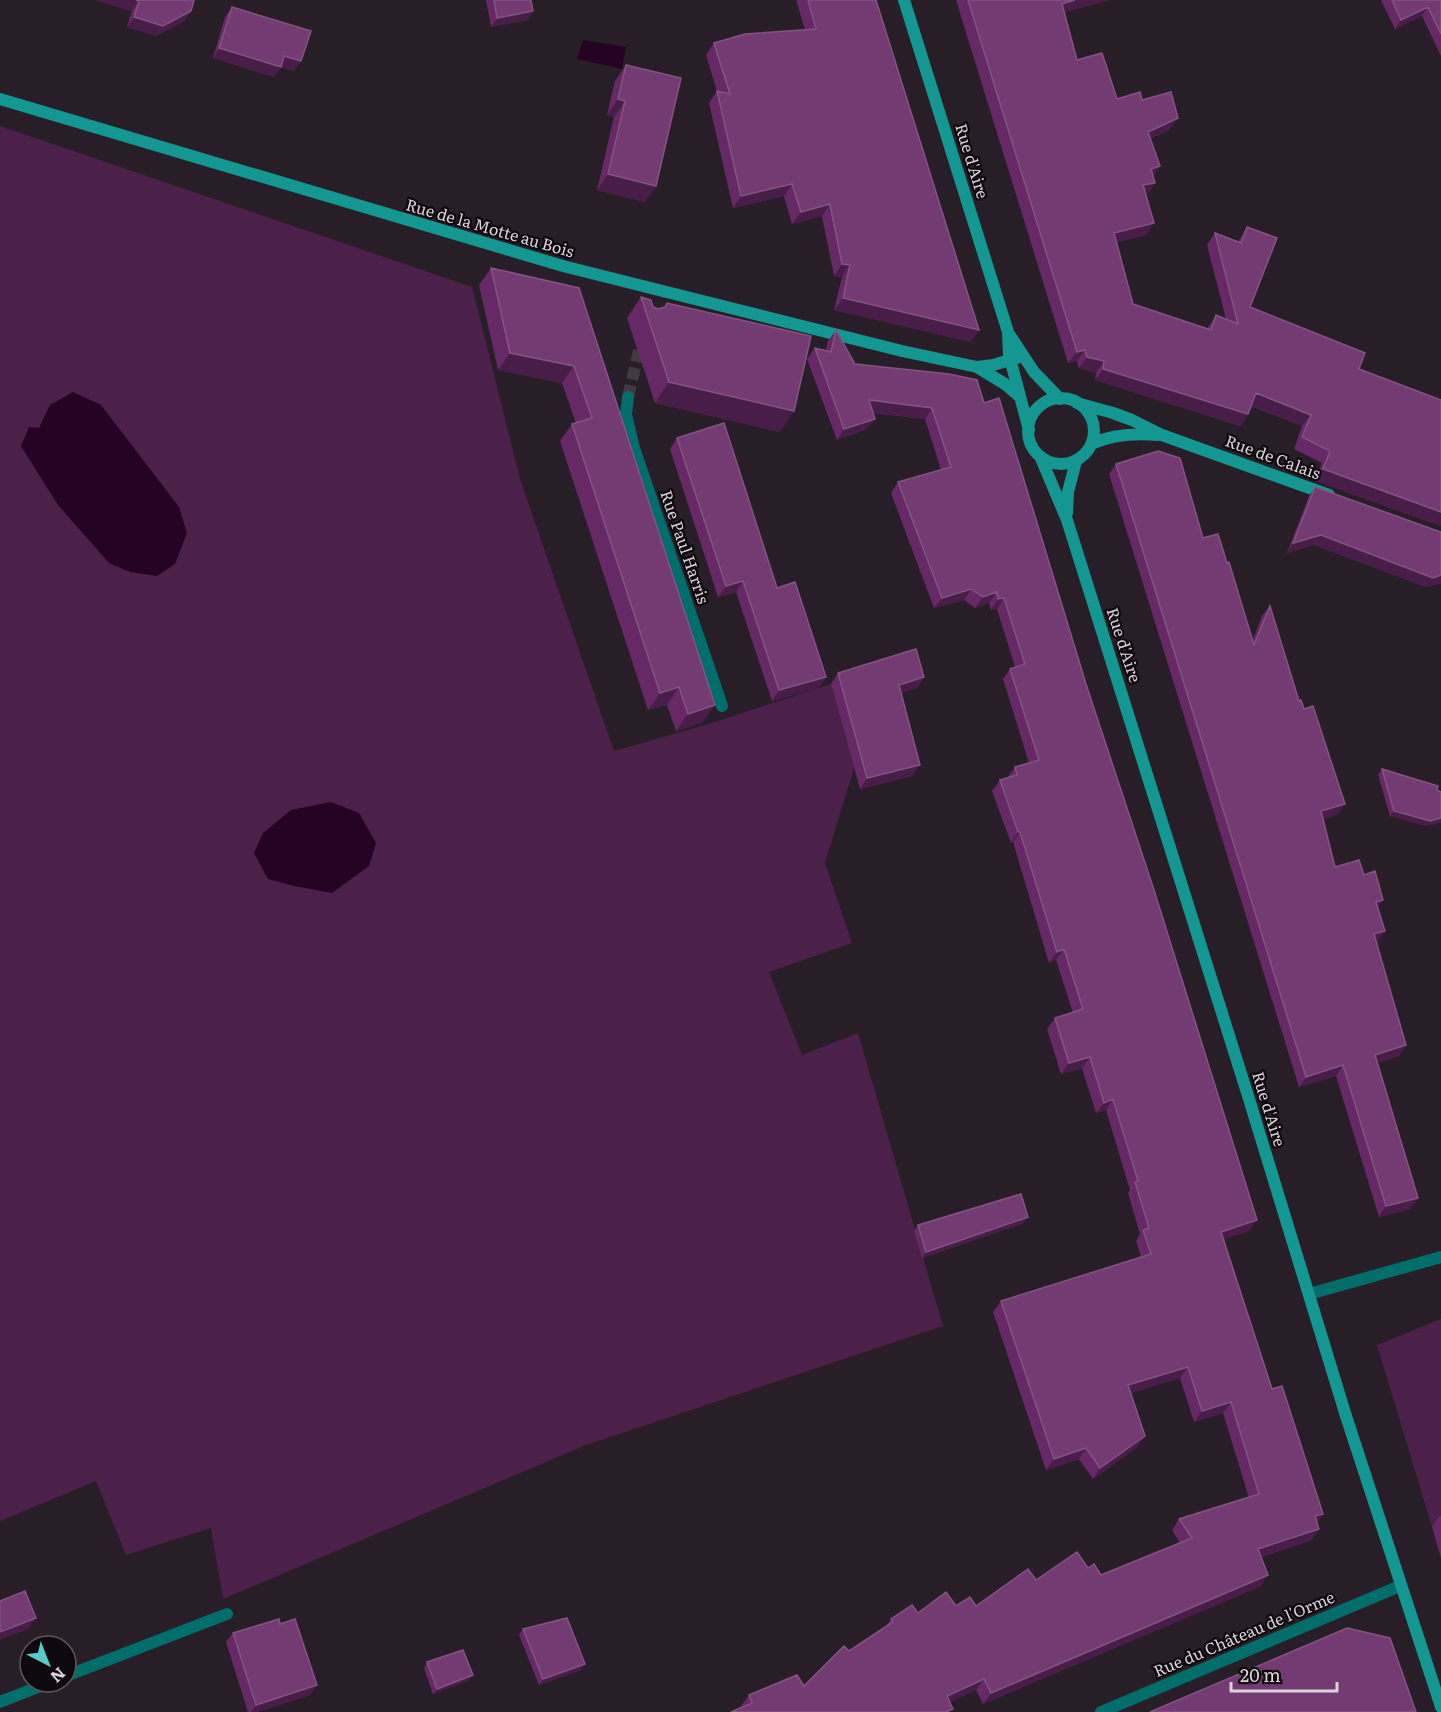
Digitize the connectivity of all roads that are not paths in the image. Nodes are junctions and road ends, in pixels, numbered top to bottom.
1 (904, 0) edge
2 (0, 99) edge
3 (1008, 332) junction
4 (1023, 356) junction
5 (1010, 360) junction
6 (977, 367) junction
7 (628, 397) tunnel mouth
8 (1020, 397) junction
9 (1060, 399) junction
10 (1077, 403) junction
11 (1029, 430) junction
12 (1162, 435) junction
13 (1091, 444) junction
14 (1040, 456) junction
15 (1076, 461) junction
16 (1341, 499) edge
17 (1067, 520) junction
18 (722, 706) dead end
19 (1441, 1257) edge
20 (1309, 1294) junction
21 (1400, 1586) junction
22 (227, 1614) dead end
23 (78, 1671) edge
24 (20, 1694) edge
25 (0, 1702) edge
26 (1441, 1707) edge
27 (1101, 1712) edge

1 - 3 main road, Rue d'Aire
2 - 6 main road, Rue de la Motte au Bois
3 - 4 main road, Rue d'Aire
3 - 5 main road, Rue d'Aire
4 - 5 main road, Rue de la Motte au Bois
4 - 9 main road, Rue d'Aire
5 - 6 main road, Rue de la Motte au Bois
5 - 8 main road, Rue d'Aire
6 - 8 main road, Rue de la Motte au Bois
7 - 18 street, Rue Paul Harris
8 - 11 main road, Rue d'Aire
9 - 10 main road
9 - 11 main road
10 - 12 main road, Rue de Calais
10 - 13 main road
11 - 14 main road
12 - 13 main road, Rue de Calais
12 - 16 main road, Rue de Calais
13 - 15 main road
14 - 15 main road
14 - 17 main road, Rue d'Aire
15 - 17 main road, Rue d'Aire
17 - 20 main road, Rue d'Aire
19 - 20 street
20 - 21 main road, Rue d'Aire
21 - 26 main road, Rue d'Aire
21 - 27 street, Rue du Château de l'Orme
22 - 23 street
24 - 25 street

